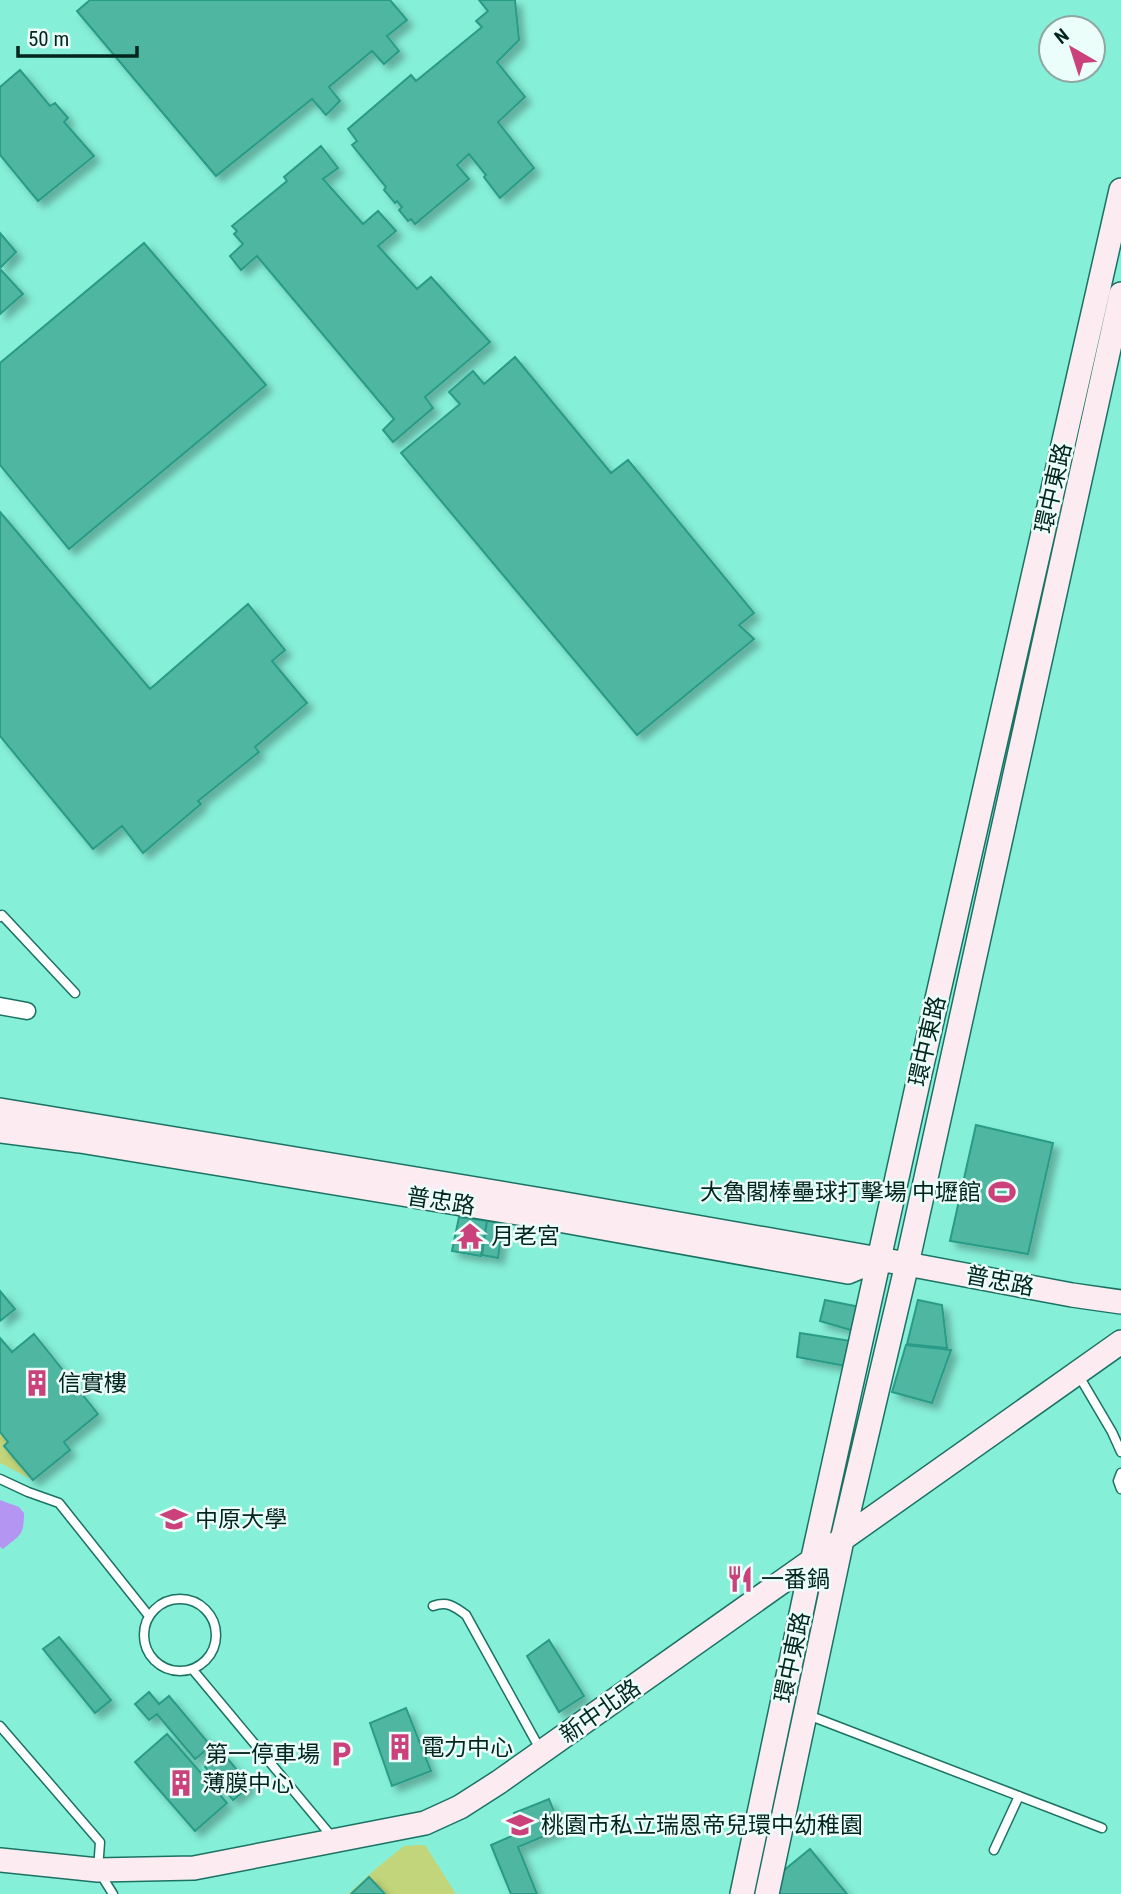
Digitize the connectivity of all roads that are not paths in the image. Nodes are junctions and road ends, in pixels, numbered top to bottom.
1 (1121, 190) edge
2 (1121, 294) edge
3 (0, 917) edge
4 (75, 993) dead end
5 (0, 1006) edge
6 (27, 1011) dead end
7 (0, 1110) edge
8 (0, 1130) edge
9 (879, 1259) junction
10 (907, 1264) junction
11 (1121, 1302) edge
12 (1121, 1342) edge
13 (1077, 1373) junction
14 (1121, 1452) edge
15 (1121, 1473) edge
16 (0, 1479) edge
17 (1121, 1489) edge
18 (842, 1540) junction
19 (813, 1562) junction
20 (433, 1606) dead end
21 (149, 1616) junction
22 (192, 1670) junction
23 (805, 1714) junction
24 (0, 1726) edge
25 (542, 1751) junction
26 (1019, 1796) junction
27 (1102, 1828) dead end
28 (335, 1841) junction
29 (994, 1850) dead end
30 (0, 1860) edge
31 (98, 1870) junction
32 (113, 1894) edge
33 (742, 1894) edge
34 (766, 1894) edge

1 - 9 street, 環中東路
2 - 10 street, 環中東路
3 - 4 lane
5 - 6 street
7 - 9 street, 普忠路
8 - 9 street, 普忠路
9 - 10 street, 普忠路
9 - 19 street, 環中東路
10 - 11 street, 普忠路
10 - 18 street, 環中東路
12 - 13 street, 新中北路
13 - 14 lane
13 - 18 street, 新中北路
15 - 17 lane
16 - 21 lane
18 - 19 street, 新中北路
18 - 23 street, 環中東路
19 - 25 street, 新中北路
19 - 33 street, 環中東路
20 - 25 lane
21 - 22 lane
21 - 22 lane
22 - 28 lane
23 - 26 lane
23 - 34 street, 環中東路
24 - 31 lane
25 - 28 street, 新中北路
26 - 27 lane
26 - 29 lane
28 - 31 street, 新中北路
30 - 31 street, 新中北路
31 - 32 lane

